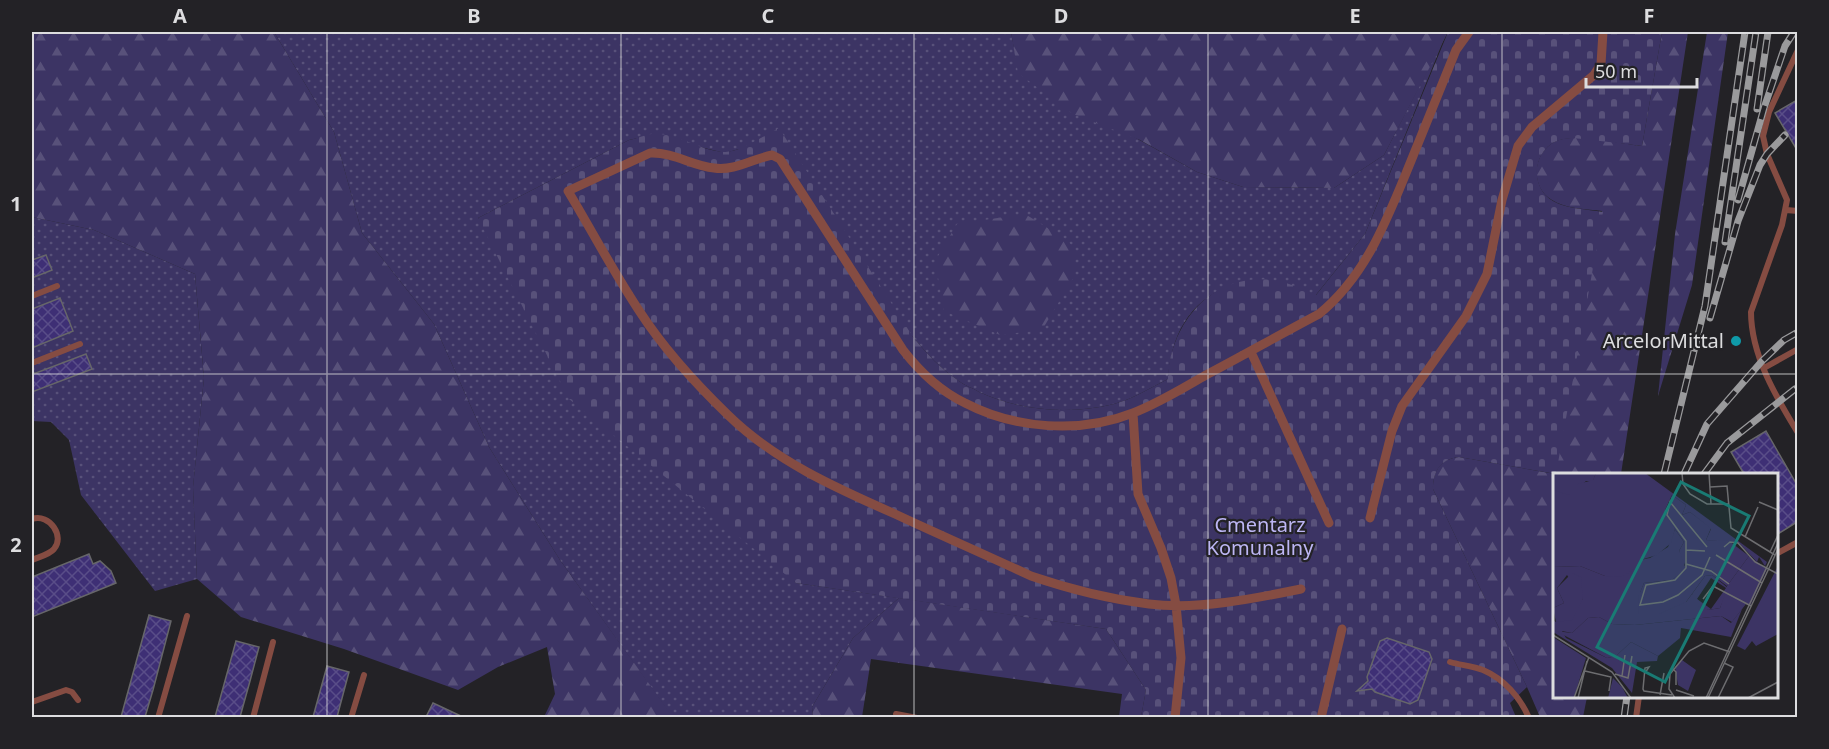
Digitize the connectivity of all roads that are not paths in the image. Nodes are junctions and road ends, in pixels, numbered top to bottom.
1 (1468, 32) edge
2 (1603, 32) edge
3 (1797, 50) edge
4 (1786, 210) junction
5 (1797, 211) edge
6 (57, 286) dead end
7 (32, 296) edge
8 (80, 344) dead end
9 (1797, 349) edge
10 (1251, 352) dead end
11 (32, 363) edge
12 (1764, 368) junction
13 (1133, 413) junction
14 (1797, 433) edge
15 (1370, 518) dead end
16 (32, 519) edge
17 (1329, 523) dead end
18 (1797, 542) edge
19 (1778, 553) edge
20 (32, 560) edge
21 (1301, 589) dead end
22 (1176, 605) junction
23 (187, 616) dead end
24 (1342, 629) dead end
25 (273, 642) dead end
26 (1450, 662) dead end
27 (364, 675) dead end
28 (1639, 698) edge
29 (78, 700) dead end
30 (32, 702) edge
31 (896, 714) dead end
32 (158, 717) edge
33 (253, 717) edge
34 (351, 717) edge
35 (917, 717) edge
36 (1174, 717) edge
37 (1321, 717) edge
38 (1529, 717) edge
39 (1636, 717) edge

1 - 13 street
2 - 15 street
3 - 4 lane
4 - 5 lane
4 - 12 lane
6 - 7 lane
8 - 11 lane
9 - 12 lane
10 - 17 street
12 - 14 lane
13 - 22 street
13 - 22 street
16 - 20 lane
18 - 19 lane
21 - 22 street
22 - 36 street
23 - 32 lane
24 - 37 street
25 - 33 lane
26 - 38 lane
27 - 34 lane
28 - 39 lane
29 - 30 lane
31 - 35 lane

